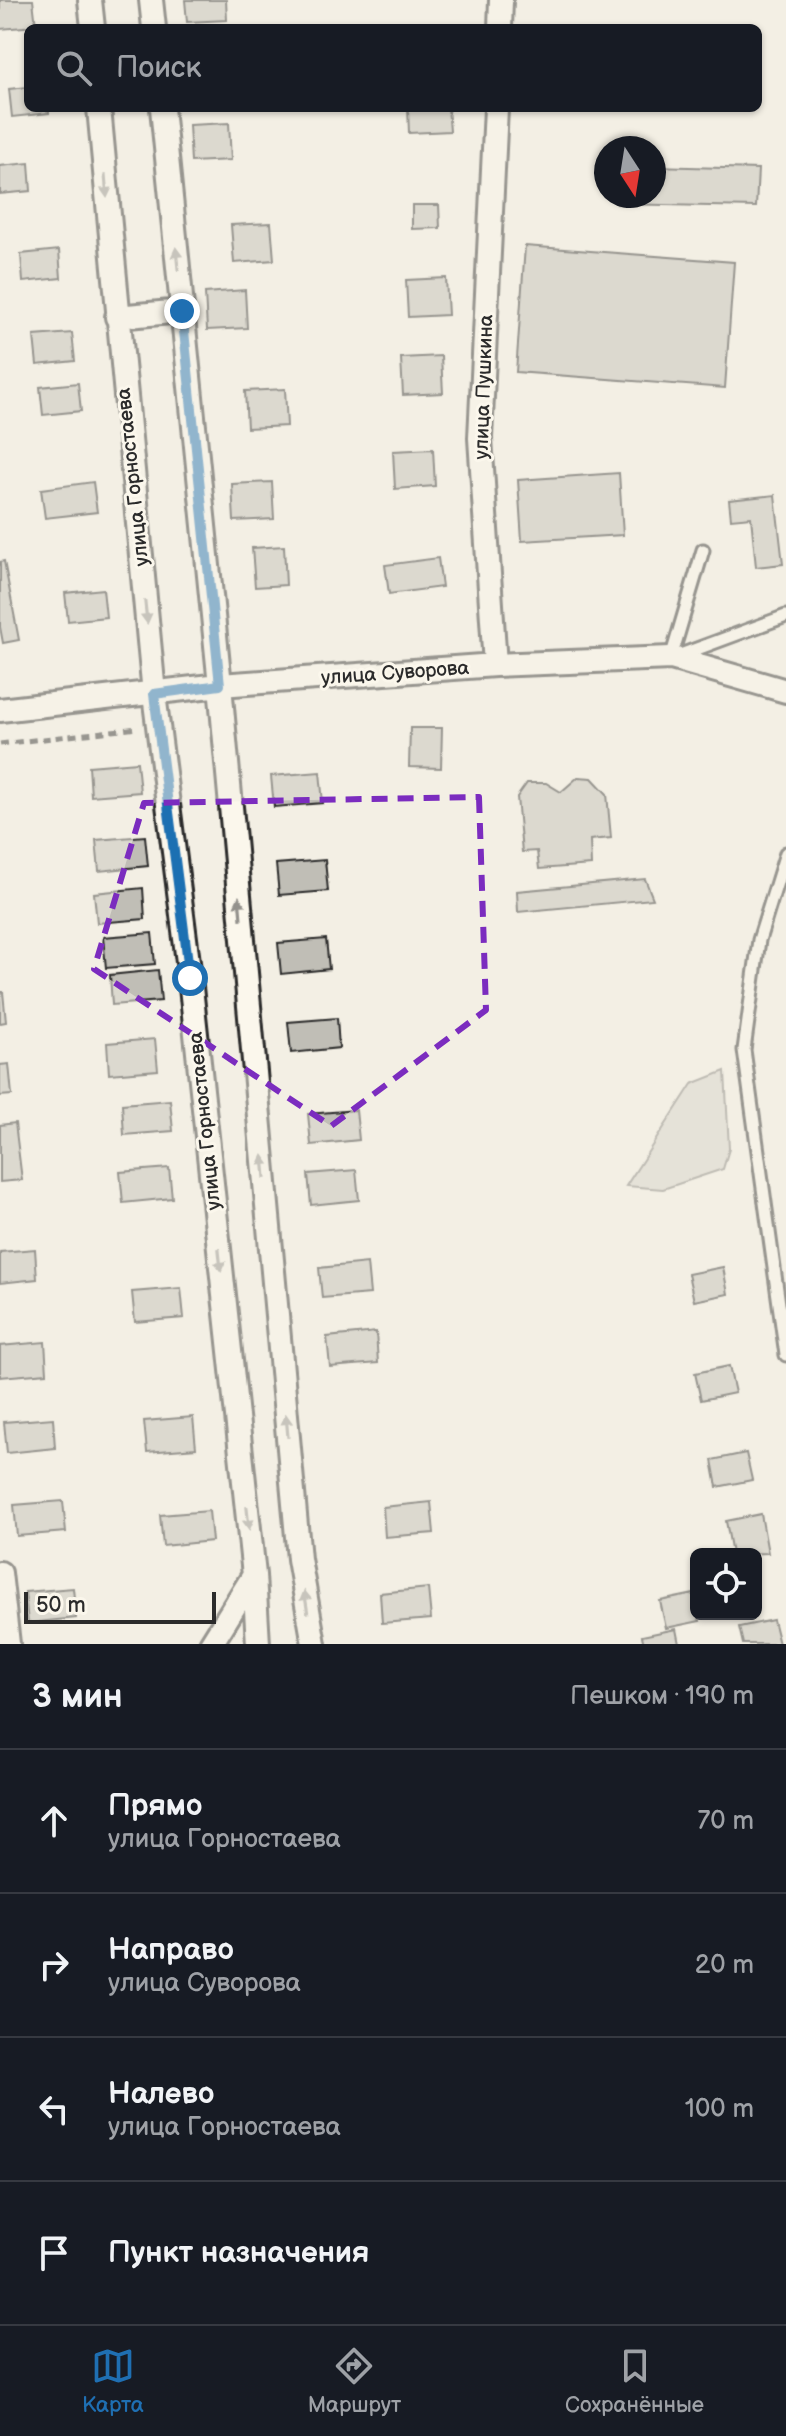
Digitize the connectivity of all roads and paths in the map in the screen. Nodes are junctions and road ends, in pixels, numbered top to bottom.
1 (92, 0) edge
2 (151, 0) edge
3 (501, 0) edge
4 (93, 24) edge
5 (154, 24) edge
6 (500, 24) edge
7 (99, 112) edge
8 (162, 112) edge
9 (496, 112) edge
10 (182, 311) junction
11 (117, 317) junction
12 (703, 550) dead end
13 (786, 616) edge
14 (671, 658) junction
15 (495, 665) junction
16 (220, 685) junction
17 (786, 691) edge
18 (154, 694) junction
19 (0, 710) edge
20 (158, 726) junction
21 (0, 744) edge
22 (786, 853) edge
23 (786, 1355) edge
24 (0, 1573) edge
25 (254, 1575) junction
26 (8, 1644) edge
27 (211, 1644) edge
28 (258, 1644) edge
29 (314, 1644) edge

1 - 4 street
2 - 5 street
3 - 6 street
7 -> 11 street, улица Горностаева
10 -> 8 street
9 - 15 street, улица Пушкина
10 - 11 street
10 - 16 street
11 -> 18 street, улица Горностаева
12 - 14 lane
13 - 14 lane
14 - 15 street, улица Суворова
14 - 17 street, улица Суворова
15 - 16 street, улица Суворова
16 - 18 street, улица Суворова
29 -> 16 street
18 - 19 street, улица Суворова
18 - 20 street, улица Горностаева
20 - 21 path
20 -> 25 street, улица Горностаева
22 - 23 lane
24 - 26 street
25 - 27 street
25 - 28 street, улица Горностаева

